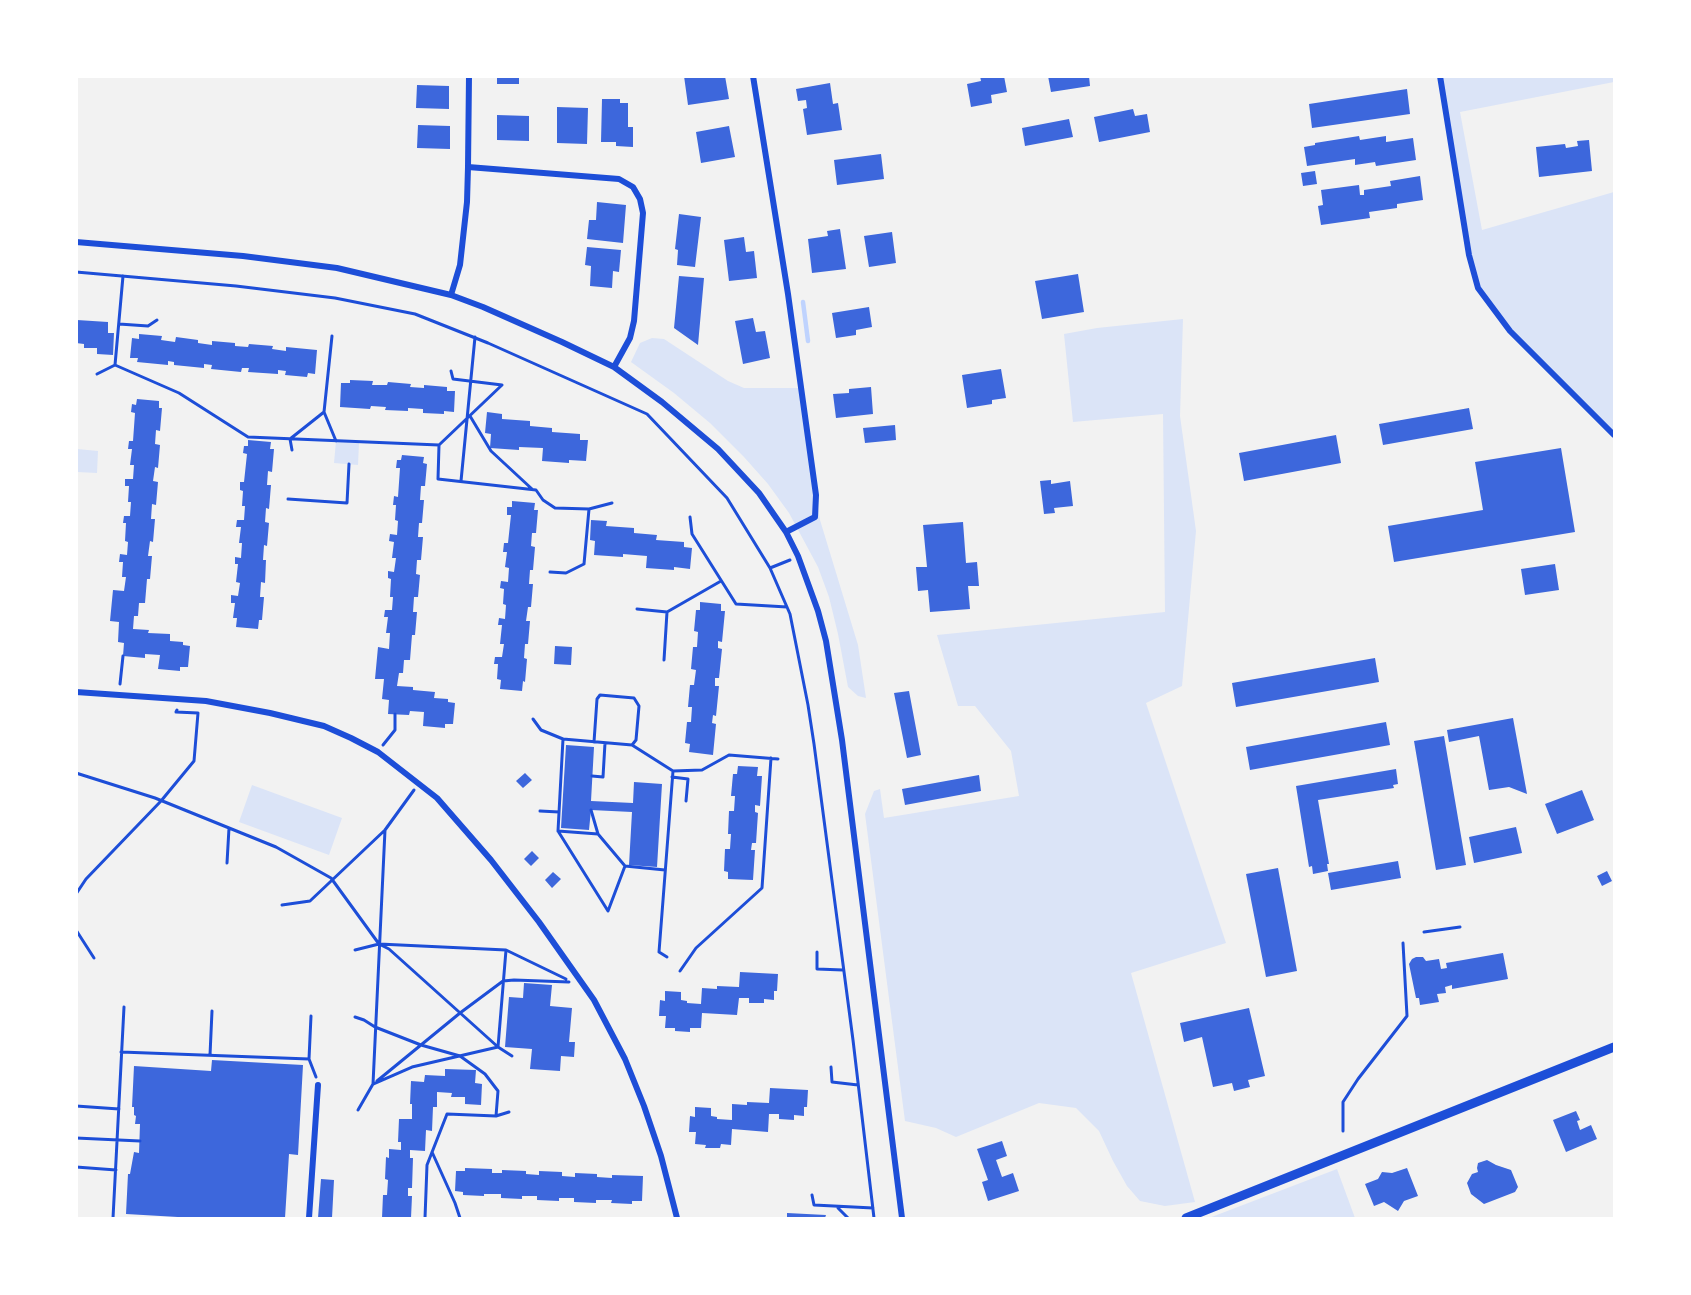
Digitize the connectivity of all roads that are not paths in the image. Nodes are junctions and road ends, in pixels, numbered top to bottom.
1 (469, 76) edge
2 (753, 76) edge
3 (1440, 76) edge
4 (468, 167) junction
5 (76, 242) edge
6 (451, 295) junction
7 (614, 367) junction
8 (1614, 435) edge
9 (786, 532) junction
10 (76, 692) edge
11 (1614, 1047) edge
12 (318, 1085) road end
13 (309, 1218) edge
14 (677, 1218) edge
15 (902, 1218) edge
16 (1186, 1218) edge

1 - 4 street
2 - 9 street
3 - 8 street
4 - 6 street
4 - 7 street
5 - 6 street
6 - 7 street
7 - 9 street
9 - 15 street
10 - 14 street
11 - 16 main road
12 - 13 street

